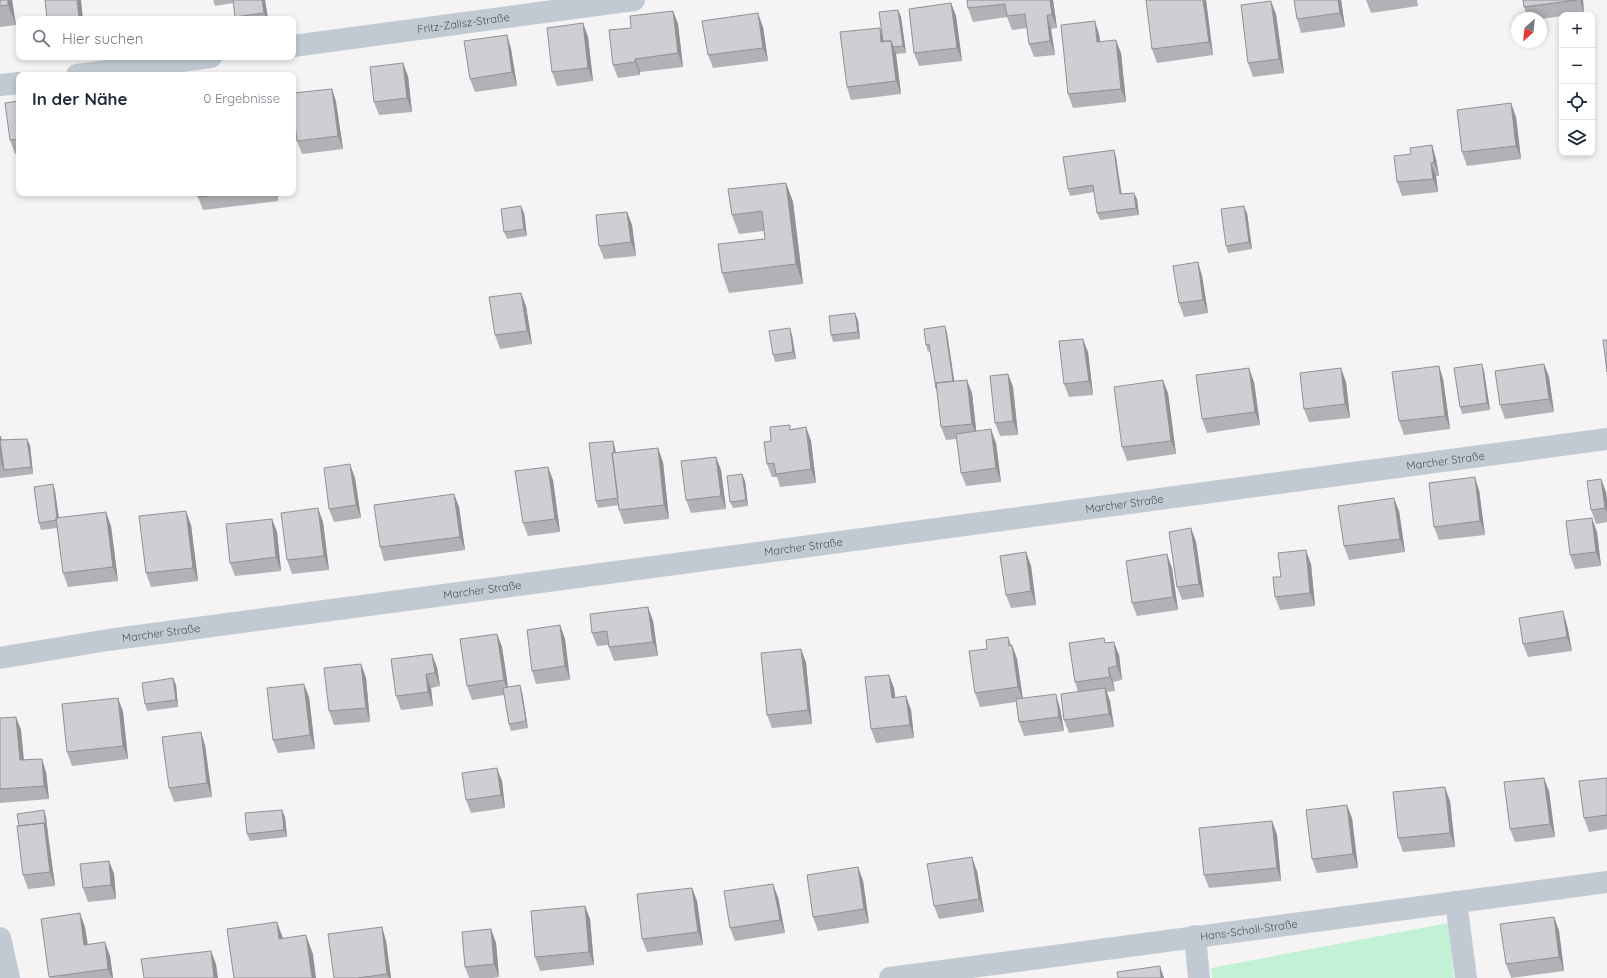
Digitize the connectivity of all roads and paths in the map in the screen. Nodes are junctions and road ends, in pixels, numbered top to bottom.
1 (634, 0) edge
2 (296, 46) edge
3 (189, 60) edge
4 (99, 72) edge
5 (16, 83) edge
6 (0, 85) edge
7 (1607, 439) edge
8 (0, 658) edge
9 (1607, 882) edge
10 (1456, 902) junction
11 (1195, 936) junction
12 (0, 938) edge
13 (9, 978) edge
14 (890, 978) edge
15 (1199, 978) edge
16 (1466, 978) edge

1 - 2 street, Fritz-Zalisz-Straße
3 - 4 street
5 - 6 street
7 - 8 street, Marcher Straße
9 - 10 street, Hans-Scholl-Straße
10 - 11 street, Hans-Scholl-Straße
10 - 16 street
11 - 14 street, Hans-Scholl-Straße
11 - 15 street
12 - 13 street

